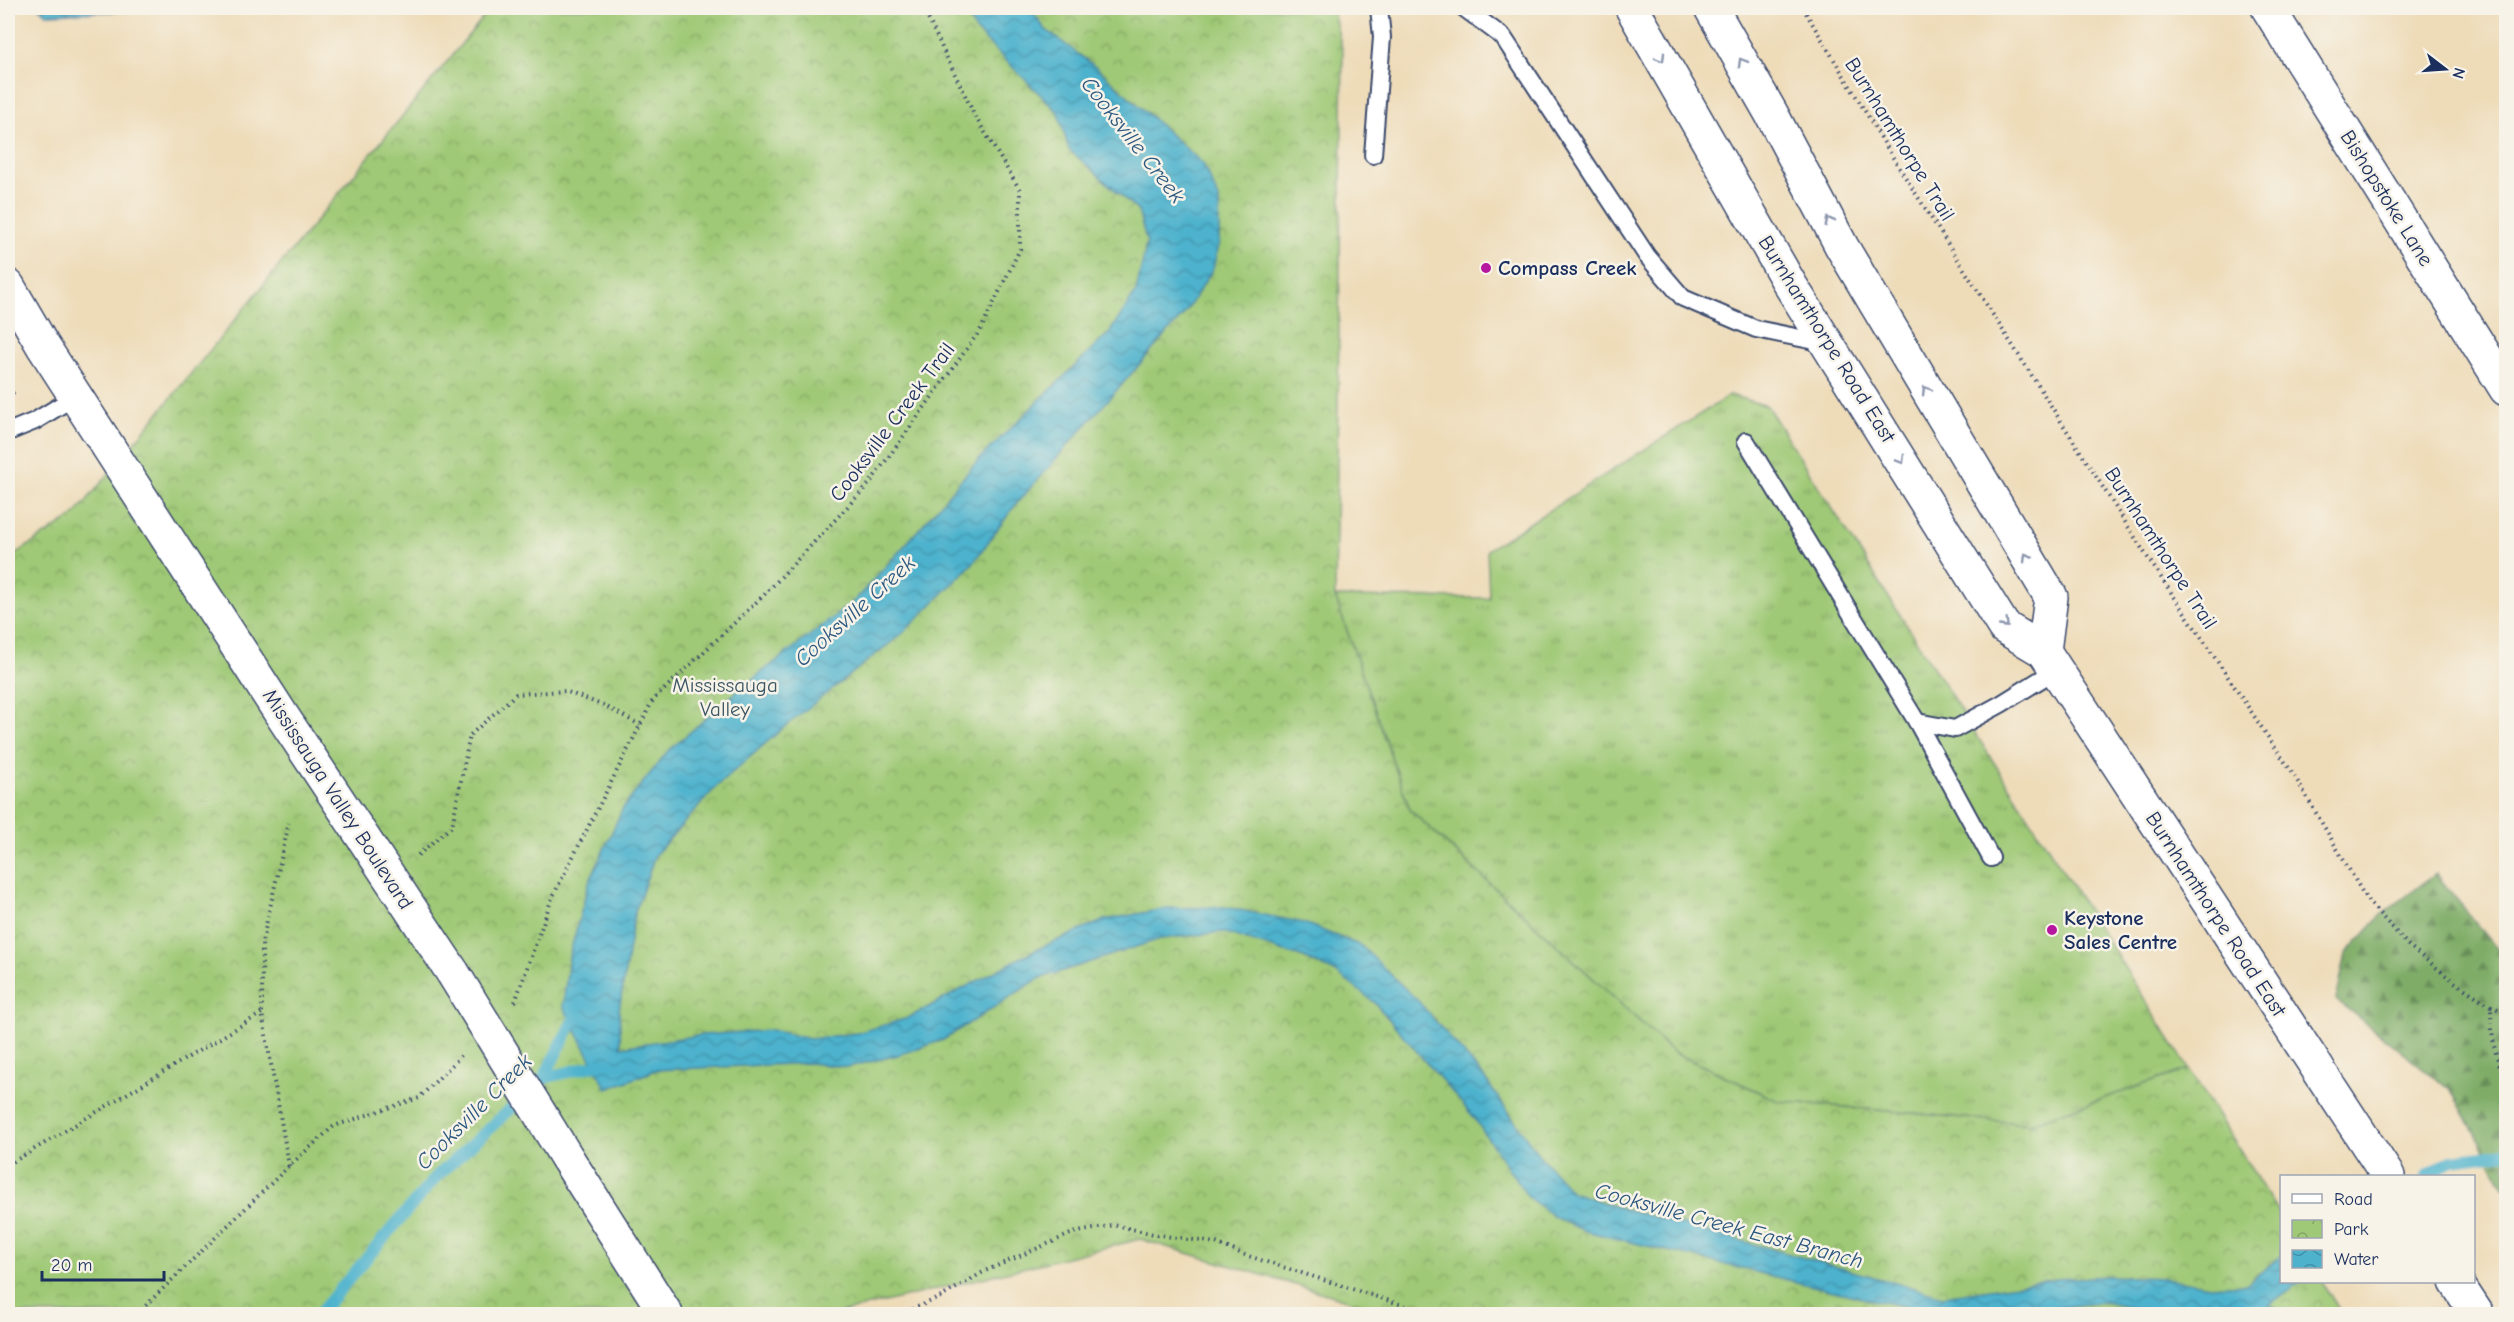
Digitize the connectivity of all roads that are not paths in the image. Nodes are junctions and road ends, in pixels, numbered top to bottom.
1 (1379, 8) edge
2 (1464, 8) edge
3 (1632, 8) edge
4 (1711, 8) edge
5 (2268, 8) edge
6 (1373, 155) dead end
7 (8, 286) edge
8 (1829, 344) junction
9 (2506, 389) edge
10 (76, 396) junction
11 (8, 432) edge
12 (1746, 441) dead end
13 (2050, 660) junction
14 (1917, 722) junction
15 (1991, 858) dead end
16 (2381, 1166) edge
17 (2457, 1283) edge
18 (666, 1314) edge
19 (2477, 1314) edge

1 - 6 lane
2 - 8 lane
3 -> 8 main road, Burnhamthorpe Road East
13 -> 4 main road
5 - 9 main road, Bishopstoke Lane
7 - 10 main road, Mississauga Valley Boulevard
8 -> 13 main road, Burnhamthorpe Road East
10 - 11 lane
10 - 18 main road, Mississauga Valley Boulevard, bridge
12 - 14 lane
13 - 14 lane
13 - 16 main road, Burnhamthorpe Road East
14 - 15 lane
17 - 19 main road

